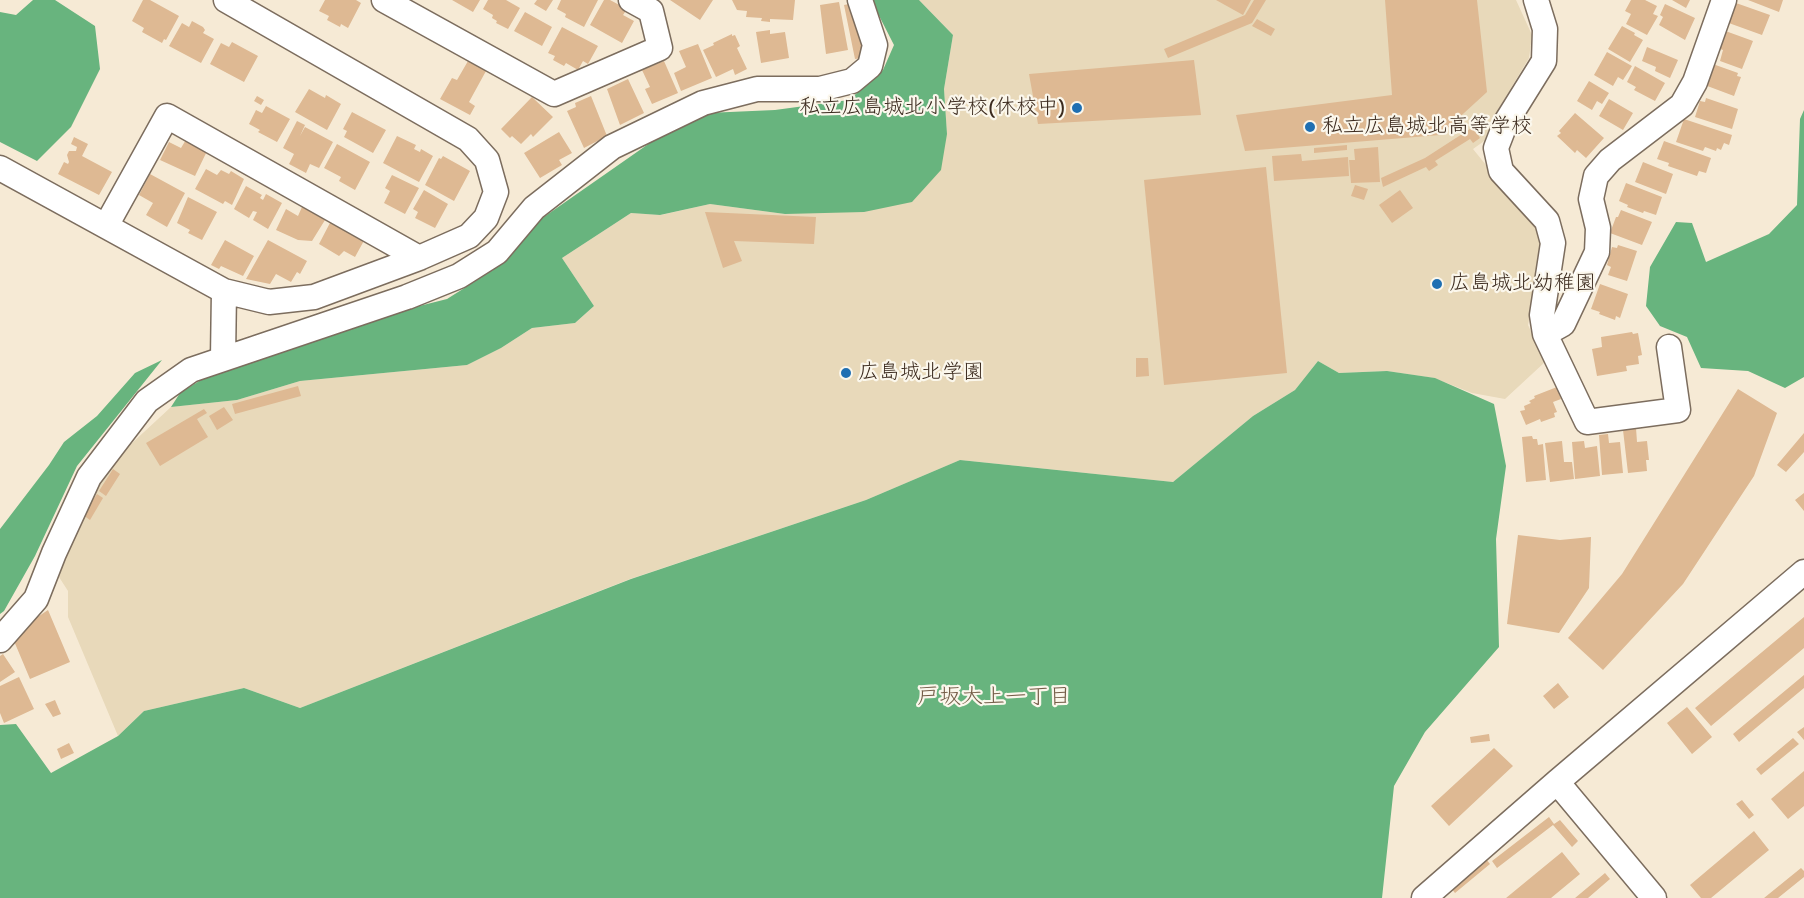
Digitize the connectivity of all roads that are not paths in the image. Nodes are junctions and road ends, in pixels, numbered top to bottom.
1 (226, 0) edge
2 (384, 0) edge
3 (631, 0) edge
4 (860, 0) edge
5 (1536, 0) edge
6 (1724, 0) edge
7 (0, 168) edge
8 (106, 226) junction
9 (419, 258) junction
10 (224, 291) junction
11 (1545, 334) junction
12 (1669, 347) dead end
13 (223, 358) junction
14 (1804, 572) edge
15 (0, 640) edge
16 (1557, 782) junction
17 (1424, 898) edge
18 (1654, 898) edge

1 - 9 street
2 - 3 street
4 - 13 street
5 - 11 street
6 - 11 street
7 - 8 street
8 - 9 street
8 - 10 street
9 - 10 street
10 - 13 street
11 - 12 street
13 - 15 street
14 - 16 street
16 - 17 street
16 - 18 street

